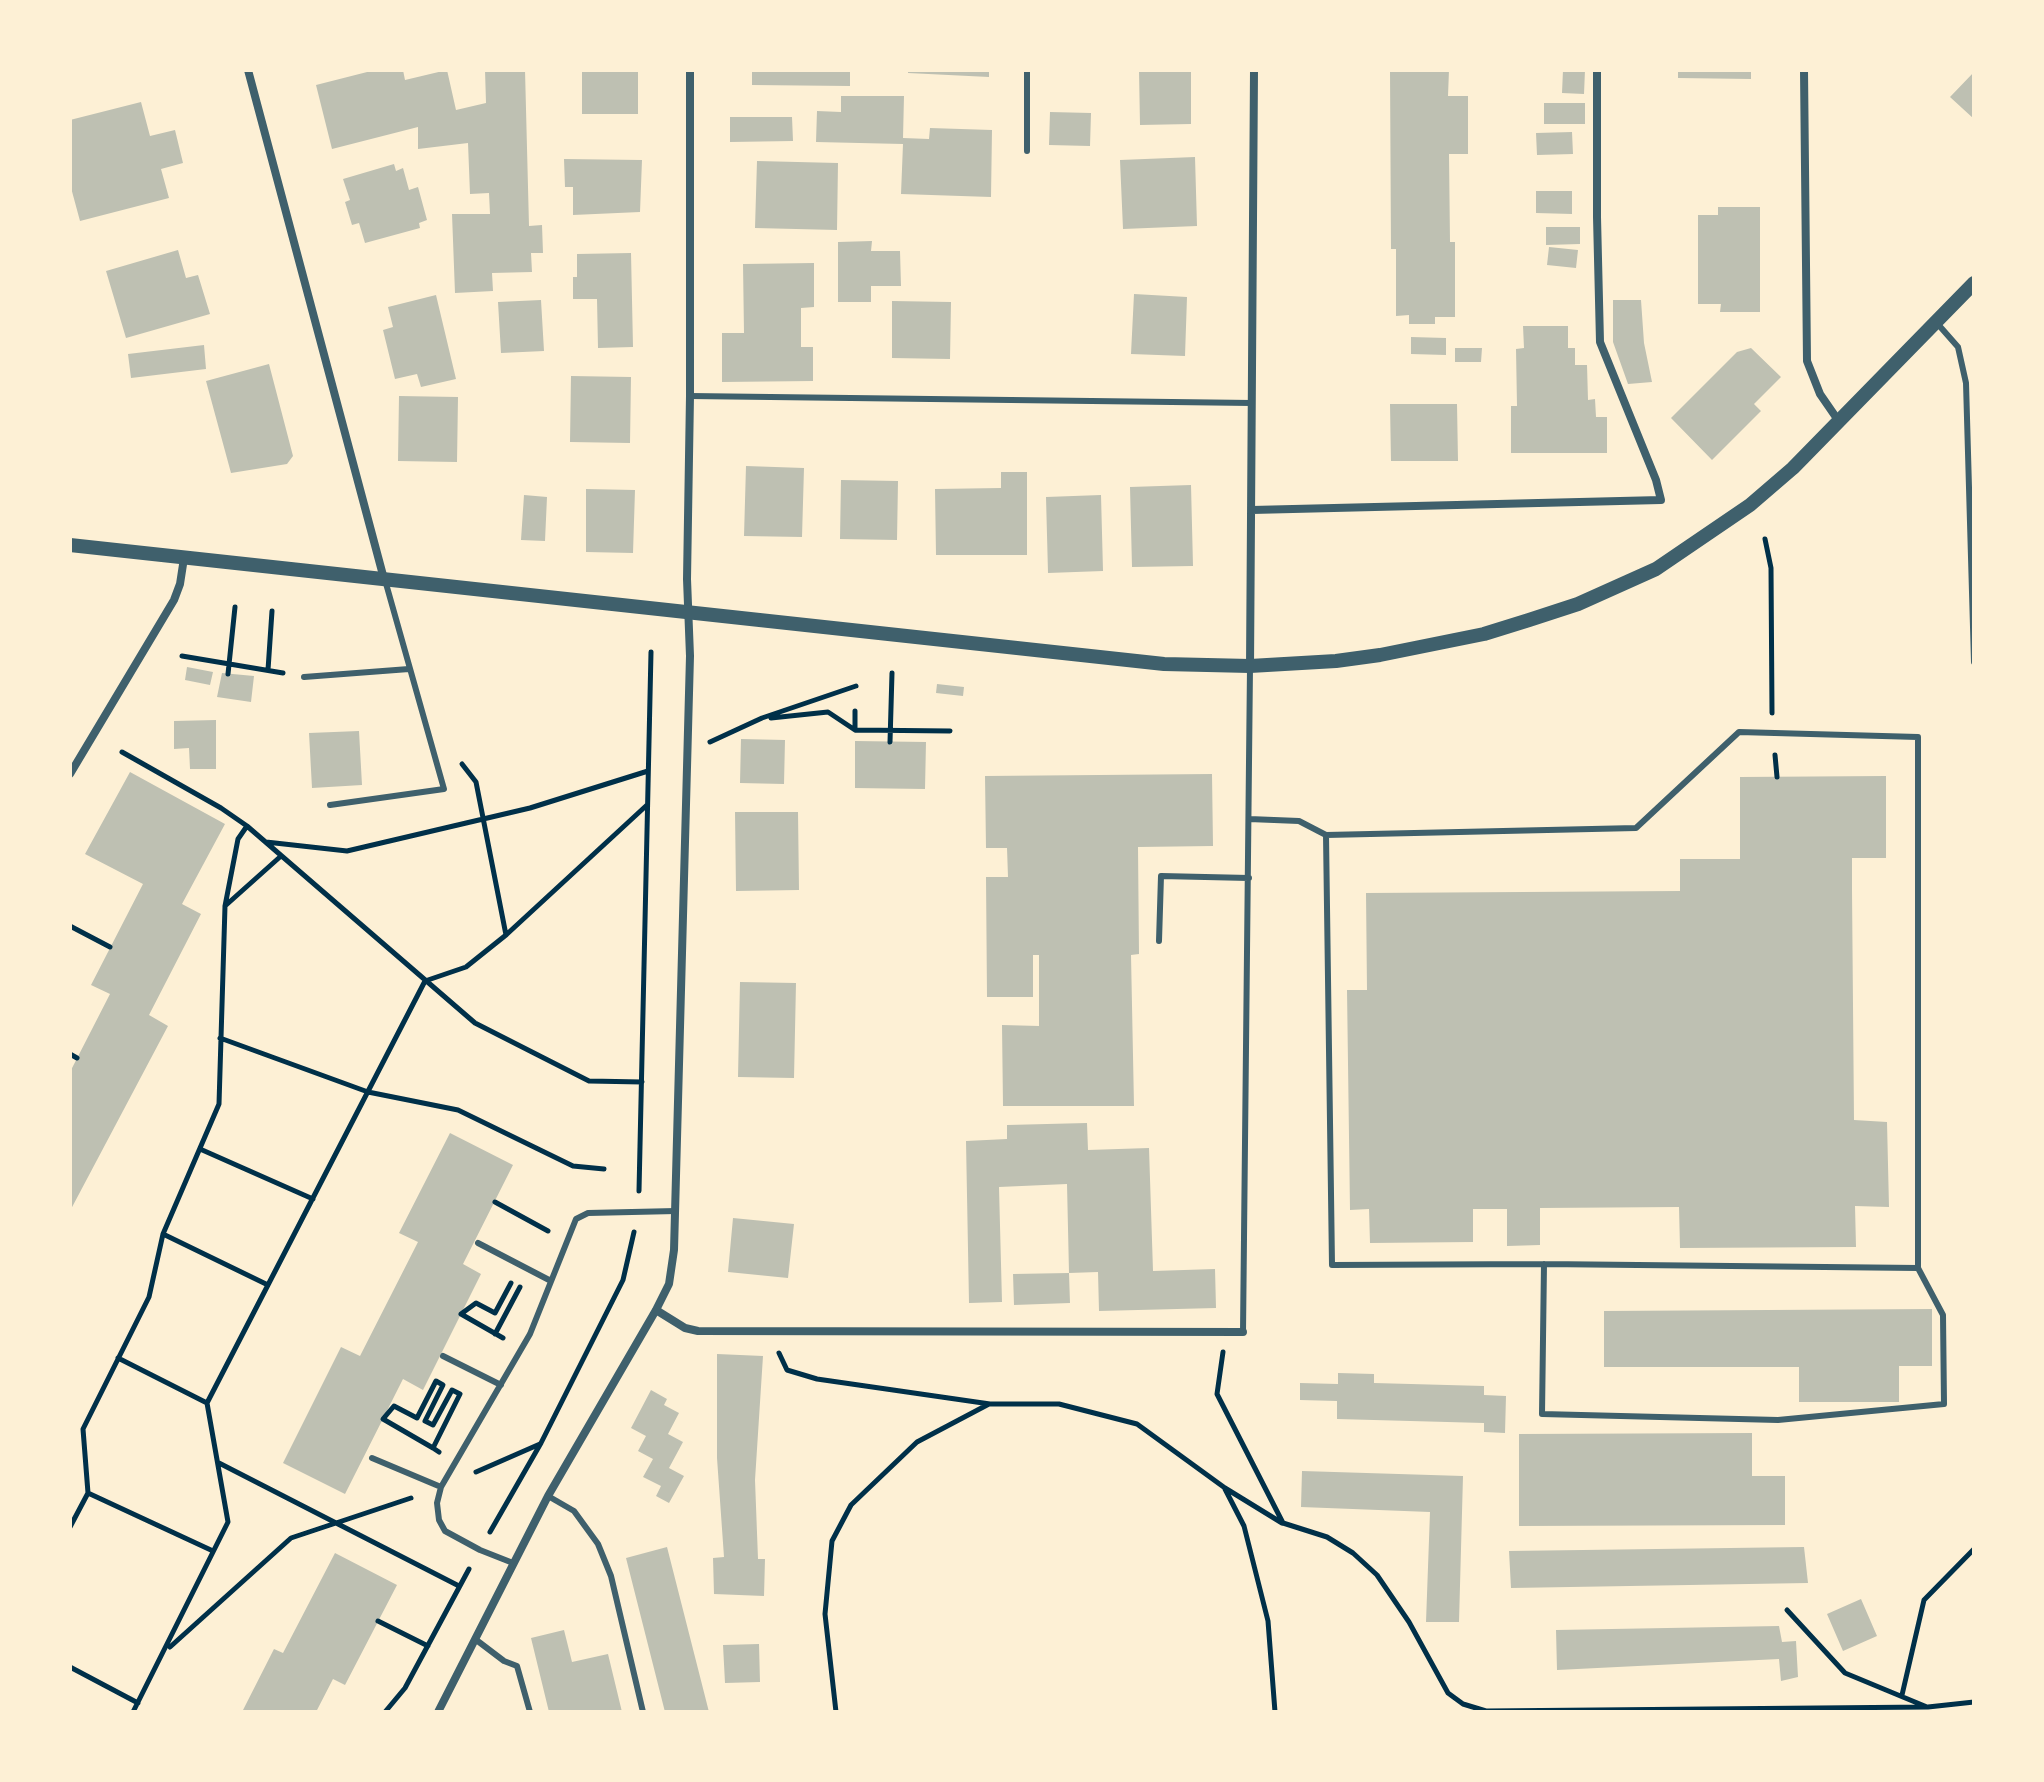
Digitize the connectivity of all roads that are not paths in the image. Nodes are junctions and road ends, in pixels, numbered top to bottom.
1 (248, 70) edge
2 (690, 70) edge
3 (1027, 70) edge
4 (1254, 70) edge
5 (1597, 70) edge
6 (1804, 70) edge
7 (1027, 151) dead end
8 (1974, 283) edge
9 (1936, 322) junction
10 (690, 396) junction
11 (1252, 403) junction
12 (1840, 423) junction
13 (1252, 510) junction
14 (70, 545) edge
15 (184, 558) junction
16 (385, 580) junction
17 (688, 614) junction
18 (1974, 662) edge
19 (1250, 666) junction
20 (409, 669) junction
21 (304, 677) road end
22 (70, 774) edge
23 (330, 805) dead end
24 (1249, 819) junction
25 (1326, 835) junction
26 (1249, 878) junction
27 (1159, 941) dead end
28 (676, 1211) junction
29 (478, 1243) dead end
30 (1544, 1264) junction
31 (1918, 1268) junction
32 (551, 1281) junction
33 (656, 1310) junction
34 (1243, 1332) joint
35 (443, 1356) dead end
36 (501, 1385) junction
37 (372, 1458) dead end
38 (441, 1487) junction
39 (548, 1496) junction
40 (513, 1563) junction
41 (475, 1639) junction
42 (438, 1712) edge
43 (530, 1712) edge
44 (643, 1712) edge

1 - 16 street
2 - 10 street
3 - 7 lane
4 - 11 street
5 - 13 street
6 - 12 street
8 - 9 street
9 - 12 street
9 - 18 lane
10 - 11 lane
10 - 17 street
11 - 13 street
12 - 19 street
13 - 19 street
14 - 15 street
15 - 16 street
15 - 22 street
16 - 17 street
16 - 20 lane
17 - 19 street
17 - 28 street
19 - 24 lane
20 - 21 lane
20 - 23 lane
24 - 25 lane
24 - 26 lane
25 - 30 lane
25 - 31 lane
26 - 27 lane
26 - 34 lane
28 - 32 lane
28 - 33 street
29 - 32 lane
30 - 31 lane
30 - 31 lane
32 - 36 lane
33 - 34 street
33 - 39 street
35 - 36 lane
36 - 38 lane
37 - 38 lane
38 - 40 lane
39 - 40 street
39 - 44 lane
40 - 41 street
41 - 42 street
41 - 43 lane

